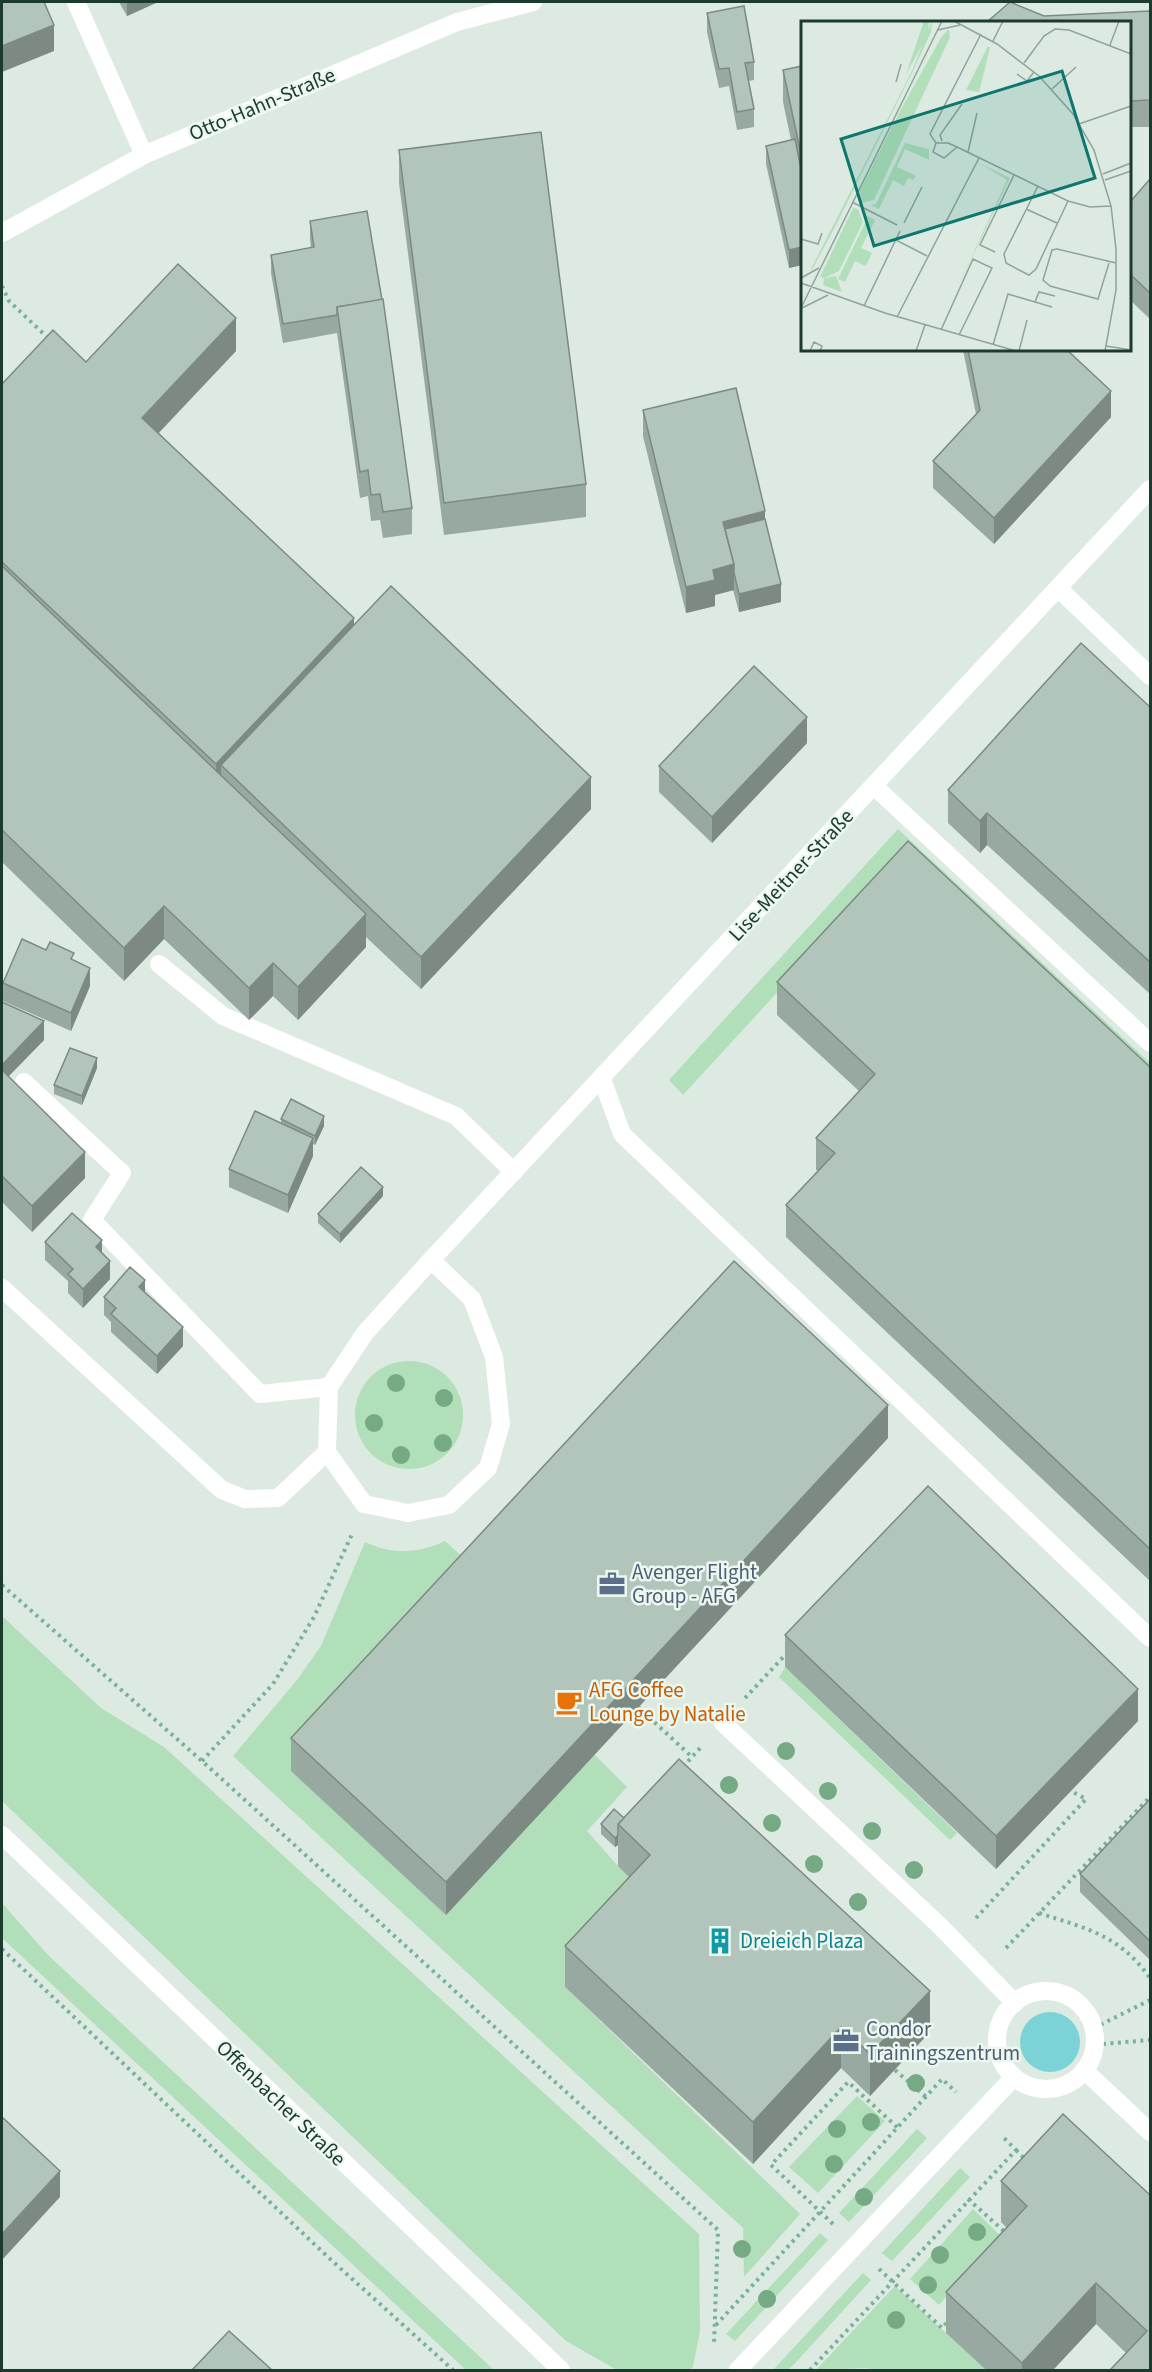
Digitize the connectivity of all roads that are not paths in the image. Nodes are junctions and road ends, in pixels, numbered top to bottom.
1 (76, 2) edge
2 (533, 2) edge
3 (144, 154) junction
4 (2, 233) edge
5 (1150, 489) edge
6 (1058, 588) junction
7 (1150, 676) edge
8 (874, 786) junction
9 (159, 964) dead end
10 (1150, 1043) edge
11 (602, 1079) junction
12 (24, 1082) dead end
13 (514, 1172) junction
14 (431, 1260) junction
15 (2, 1288) edge
16 (330, 1386) junction
17 (327, 1452) junction
18 (1150, 1638) edge
19 (723, 1723) dead end
20 (2, 1835) edge
21 (1015, 2003) junction
22 (1084, 2070) junction
23 (1014, 2077) junction
24 (1150, 2132) edge
25 (561, 2370) edge
26 (738, 2370) edge

1 - 3 street
2 - 3 street, Otto-Hahn-Straße
3 - 4 street, Otto-Hahn-Straße
5 - 6 street, Lise-Meitner-Straße
6 - 7 street
6 - 8 street, Lise-Meitner-Straße
8 - 10 street
8 - 11 street, Lise-Meitner-Straße
9 - 13 street
11 - 13 street, Lise-Meitner-Straße
11 - 18 street
12 - 16 street
13 - 14 street, Lise-Meitner-Straße
14 - 16 street, Lise-Meitner-Straße
14 - 17 street
15 - 17 street
16 - 17 street
19 - 21 street
20 - 25 street, Offenbacher Straße
21 - 22 street
21 - 23 street
22 - 23 street
22 - 24 street
23 - 26 street

